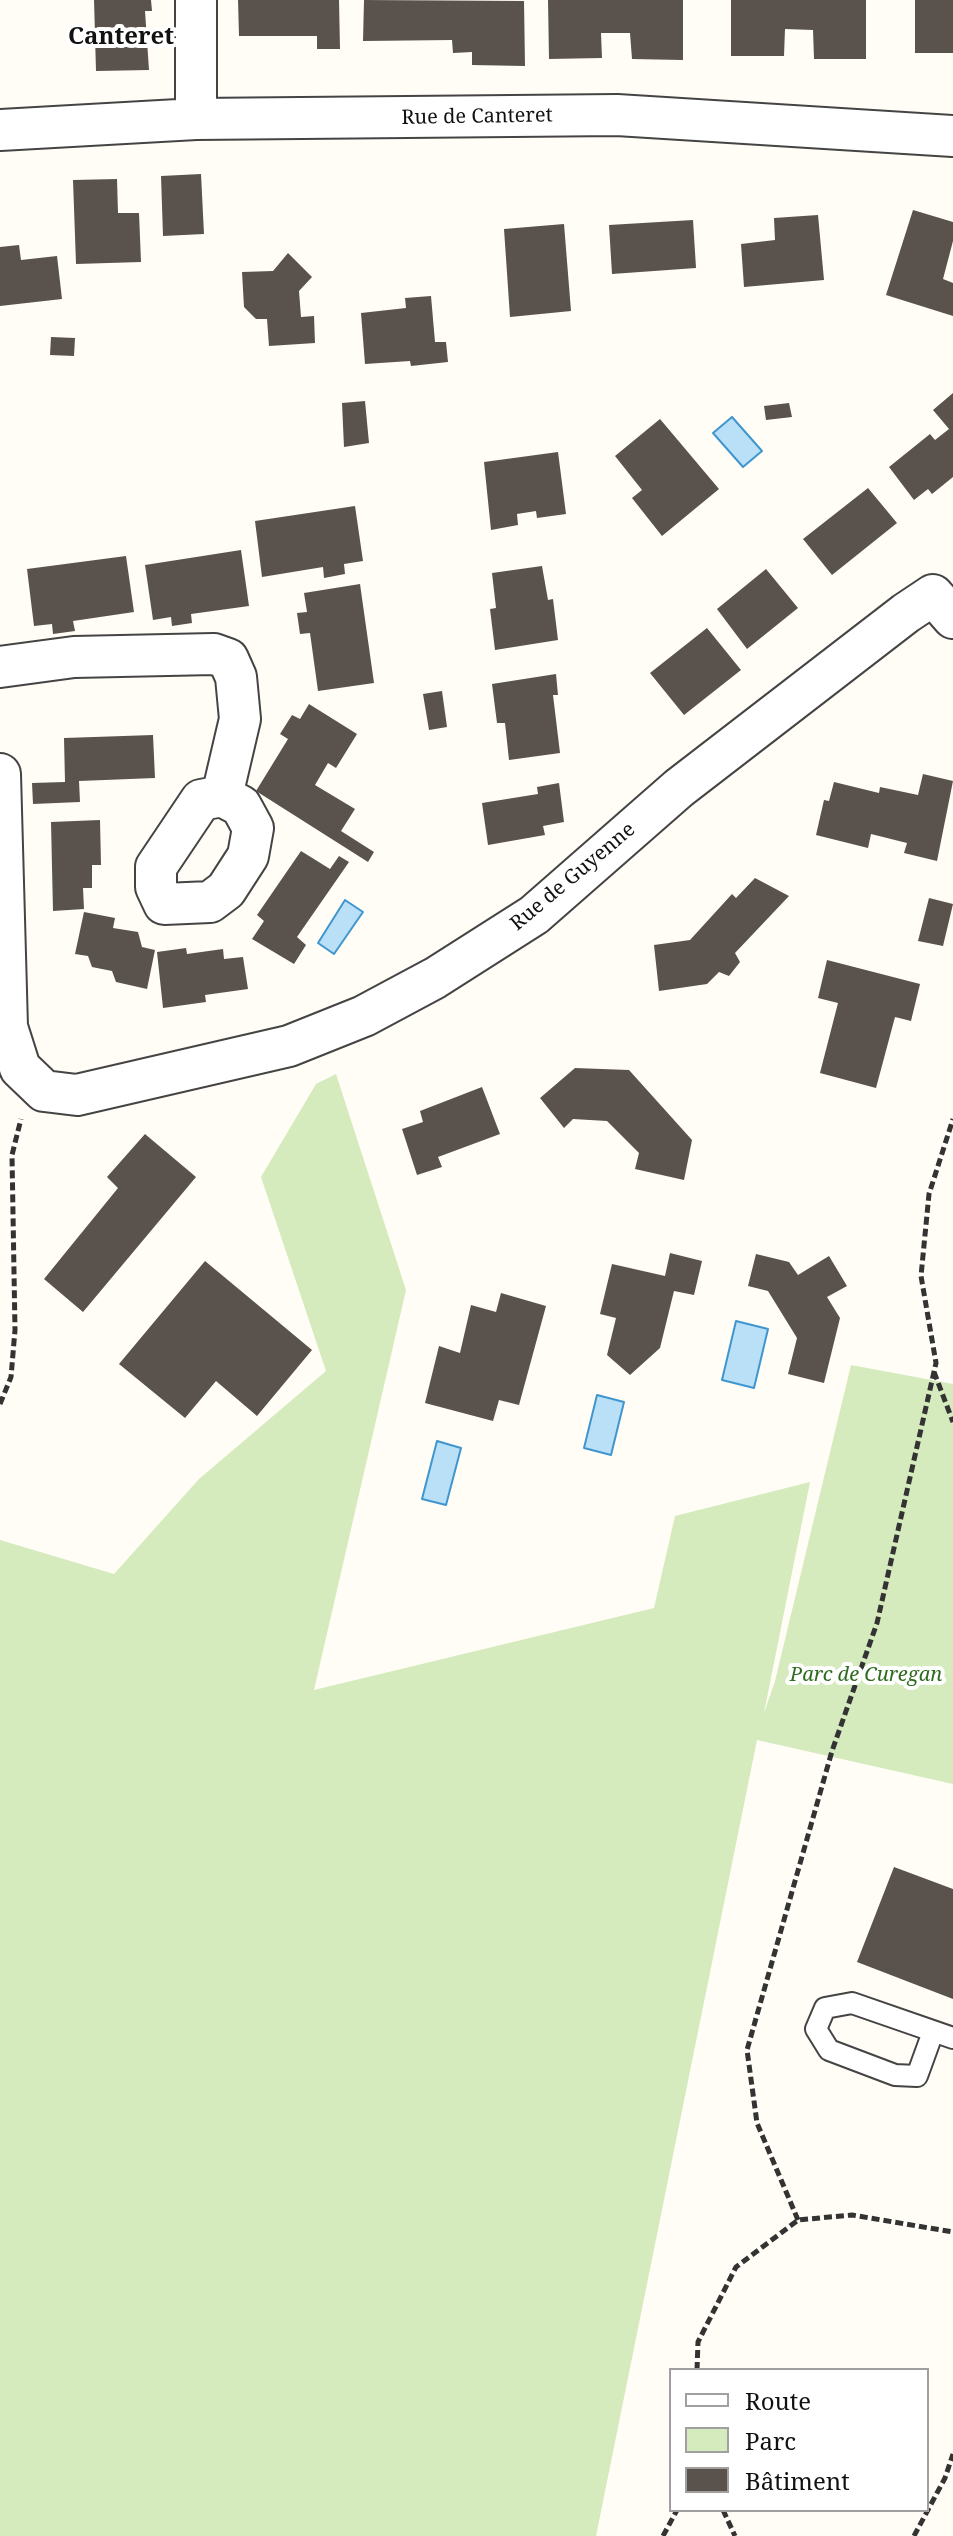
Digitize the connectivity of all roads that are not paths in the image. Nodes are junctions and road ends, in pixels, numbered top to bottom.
1 (196, 0) edge
2 (196, 119) junction
3 (0, 130) edge
4 (953, 136) edge
5 (946, 595) edge
6 (0, 667) edge
7 (0, 774) edge
8 (222, 796) dead end
9 (943, 2035) edge

1 - 2 street
2 - 3 street, Rue de Canteret
2 - 4 street, Rue de Canteret
5 - 7 street, Rue de Guyenne
6 - 8 street
9 - 9 lane

